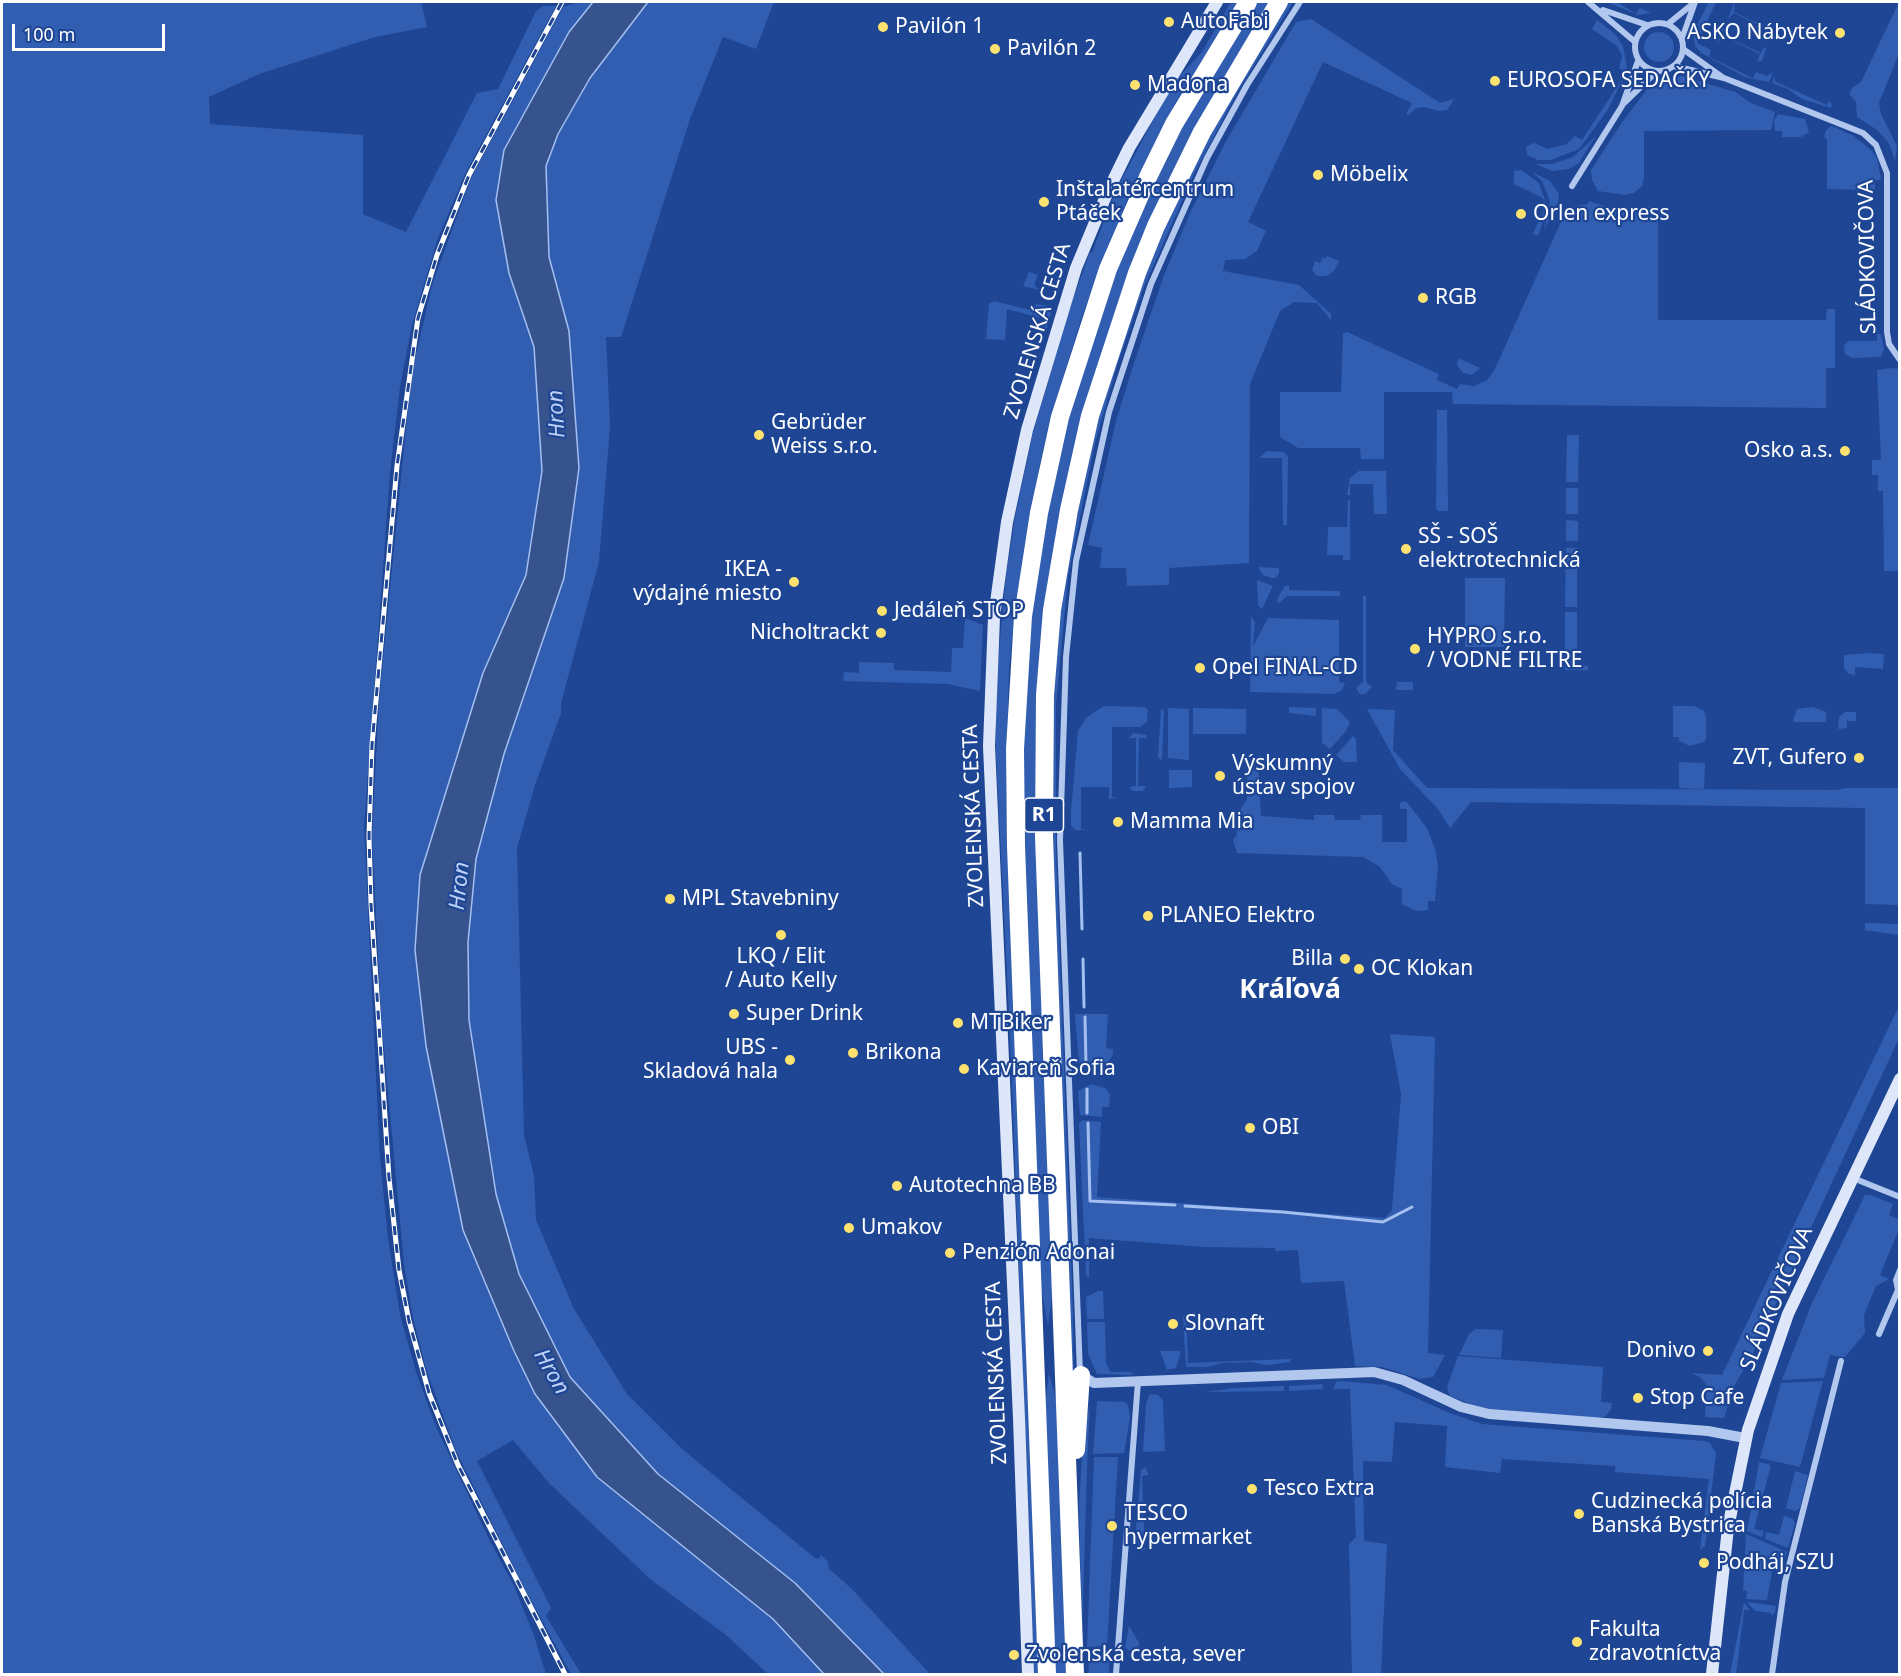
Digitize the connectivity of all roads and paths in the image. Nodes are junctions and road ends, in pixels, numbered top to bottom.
1 (1217, 2) edge
2 (1248, 2) edge
3 (1280, 2) edge
4 (1300, 2) edge
5 (1588, 2) edge
6 (1695, 2) edge
7 (1597, 7) junction
8 (1668, 24) junction
9 (1647, 25) junction
10 (1682, 39) junction
11 (1634, 41) junction
12 (1683, 49) junction
13 (1638, 61) junction
14 (1674, 66) junction
15 (1656, 72) junction
16 (1724, 78) junction
17 (1622, 106) junction
18 (1572, 186) dead end
19 (1899, 360) edge
20 (1899, 1079) edge
21 (1852, 1178) junction
22 (1899, 1197) edge
23 (1899, 1270) edge
24 (1879, 1334) dead end
25 (1841, 1360) dead end
26 (1087, 1379) junction
27 (1138, 1381) junction
28 (1745, 1438) junction
29 (1068, 1473) junction
30 (1028, 1674) edge
31 (1047, 1674) edge
32 (1075, 1674) edge
33 (1116, 1674) edge
34 (1712, 1674) edge
35 (1772, 1674) edge

1 - 30 main road, ZVOLENSKÁ CESTA
2 - 31 highway, R1
3 - 29 highway, R1
4 - 26 street
5 - 7 street
6 - 8 street
6 - 10 street
7 - 9 street
7 - 11 street
8 - 9 street
8 - 10 street
9 - 11 street
10 - 12 street
11 - 13 street
12 - 14 street
12 - 16 street
13 - 15 street
13 - 17 street
14 - 15 street
14 - 16 street
15 - 17 street
16 - 19 street, SLÁDKOVIČOVA
17 - 18 street
20 - 21 main road, SLÁDKOVIČOVA
21 - 22 street
21 - 28 main road, SLÁDKOVIČOVA
23 - 24 street
25 - 35 street
26 - 27 street
26 - 29 highway
27 - 28 street
27 - 33 street
28 - 34 main road, SLÁDKOVIČOVA
29 - 32 highway, R1

